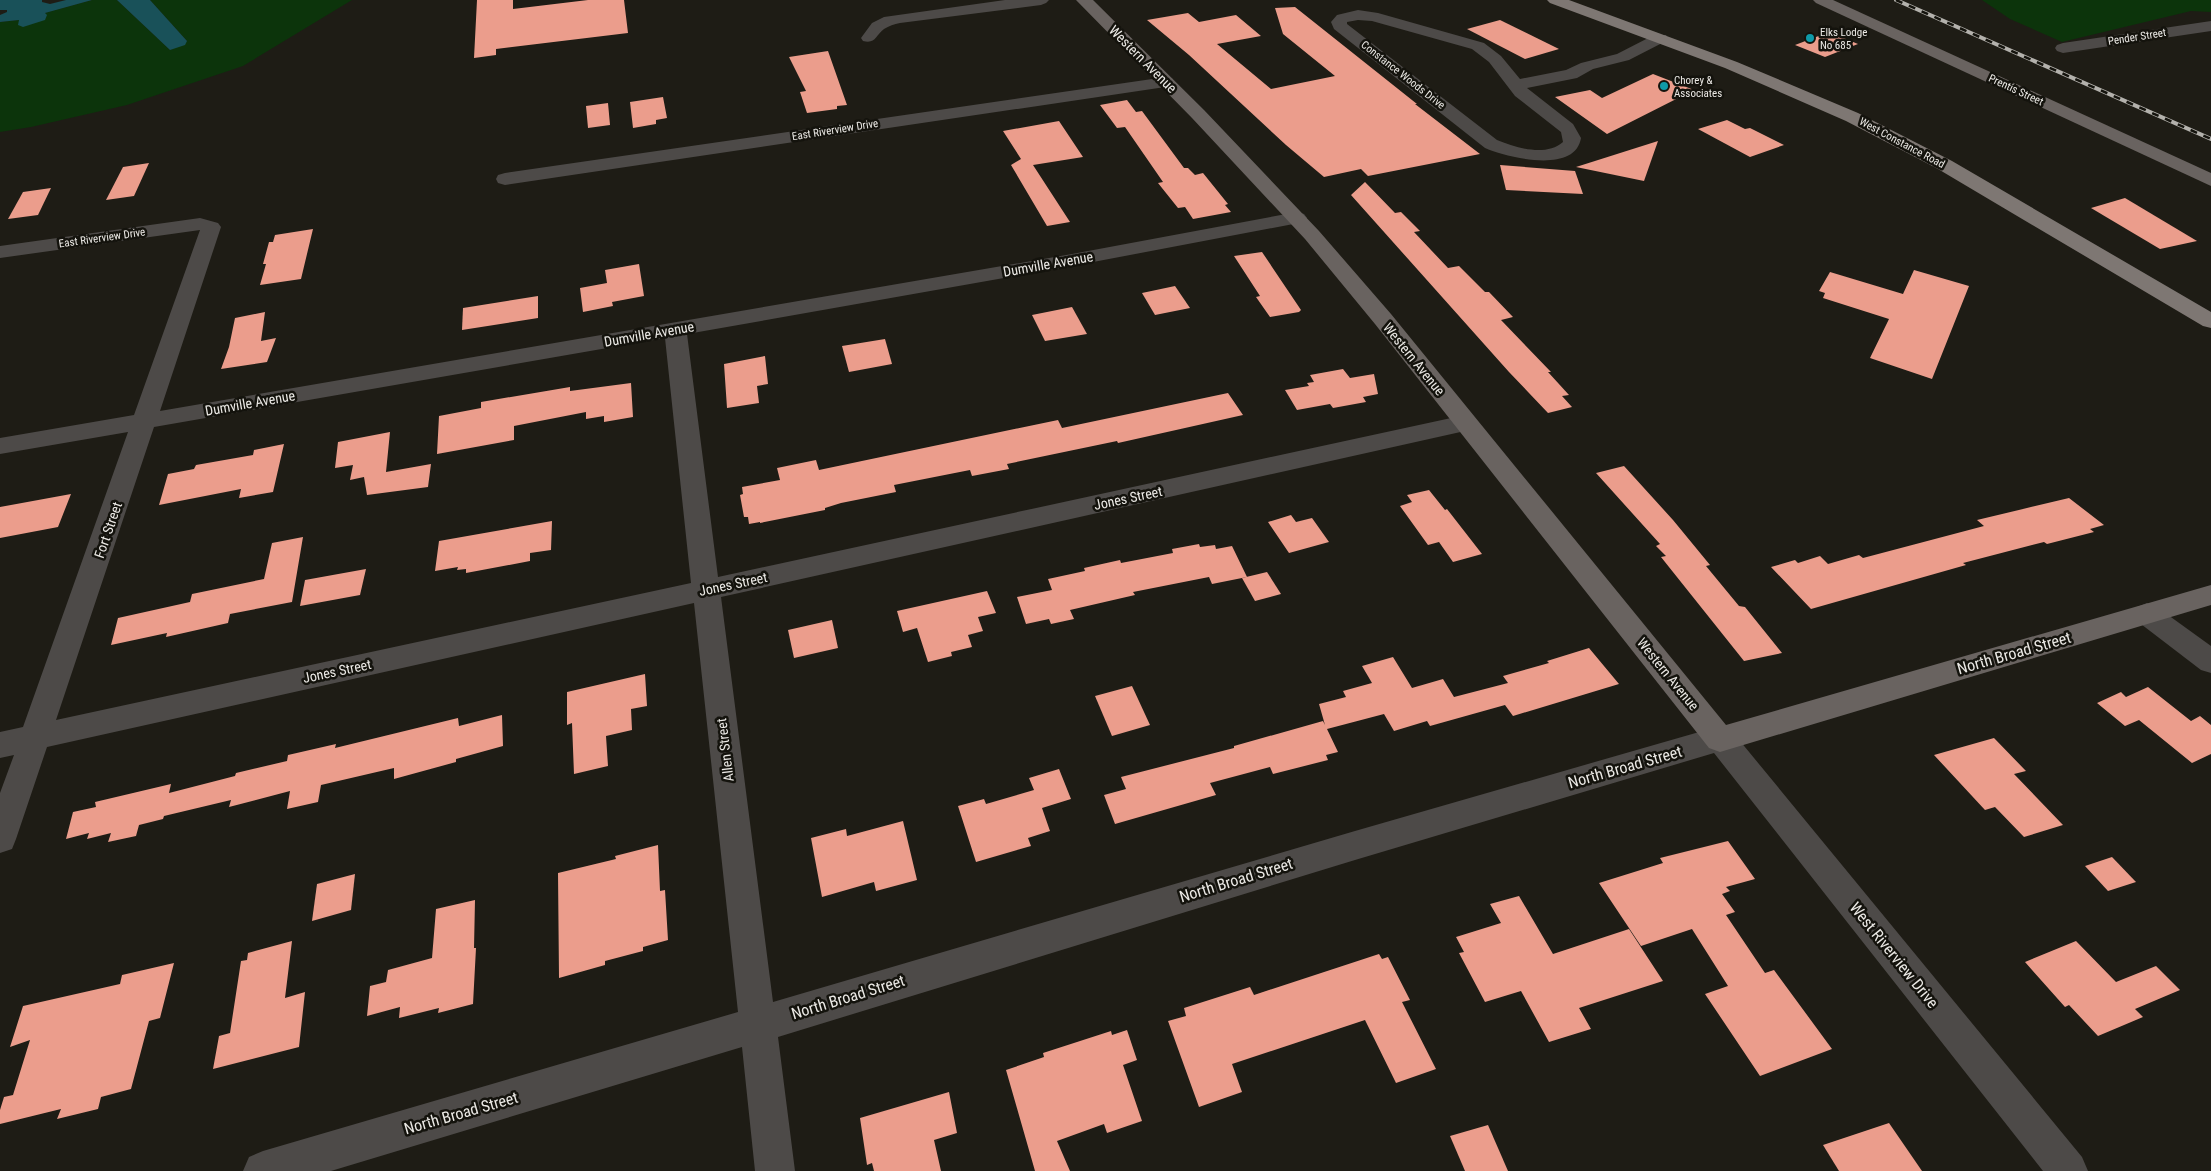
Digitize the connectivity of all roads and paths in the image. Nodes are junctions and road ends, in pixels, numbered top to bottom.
1 (1041, 0) edge
2 (1084, 0) edge
3 (1555, 0) edge
4 (1821, 0) edge
5 (1538, 2) dead end
6 (1573, 8) junction
7 (2211, 26) edge
8 (869, 38) dead end
9 (1660, 38) junction
10 (2063, 48) dead end
11 (1166, 82) junction
12 (1515, 85) junction
13 (505, 179) dead end
14 (2211, 180) edge
15 (1297, 218) junction
16 (205, 224) joint
17 (0, 252) edge
18 (2211, 321) edge
19 (675, 329) junction
20 (146, 421) junction
21 (1465, 423) junction
22 (0, 446) edge
23 (706, 590) junction
24 (2211, 595) edge
25 (2147, 614) junction
26 (2211, 662) edge
27 (36, 738) junction
28 (1720, 739) junction
29 (0, 745) edge
30 (0, 839) edge
31 (757, 1024) junction
32 (263, 1171) edge
33 (774, 1171) edge
34 (2068, 1171) edge

1 - 8 street
2 - 11 street, Western Avenue
3 - 6 main road, West Constance Road
4 - 14 street, Prentis Street
5 - 6 main road, West Constance Road
6 - 9 main road, West Constance Road
7 - 10 street, Pender Street
9 - 12 street
9 - 18 main road, West Constance Road
11 - 13 street, East Riverview Drive
11 - 15 street, Western Avenue
12 - 12 street, Constance Woods Drive
15 - 19 street, Dumville Avenue
15 - 21 street, Western Avenue
16 - 17 street, East Riverview Drive
16 - 20 street, Fort Street
19 - 20 street, Dumville Avenue
19 - 23 street, Allen Street
20 - 22 street, Dumville Avenue
20 - 27 street, Fort Street
21 - 23 street, Jones Street
21 - 28 street, Western Avenue
23 - 27 street, Jones Street
23 - 31 street, Allen Street
24 - 25 street, North Broad Street
25 - 26 street
25 - 28 street, North Broad Street
27 - 29 street, Jones Street
27 - 30 street, Fort Street
28 - 31 street, North Broad Street
28 - 34 street, West Riverview Drive
31 - 32 street, North Broad Street
31 - 33 street, Allen Street

